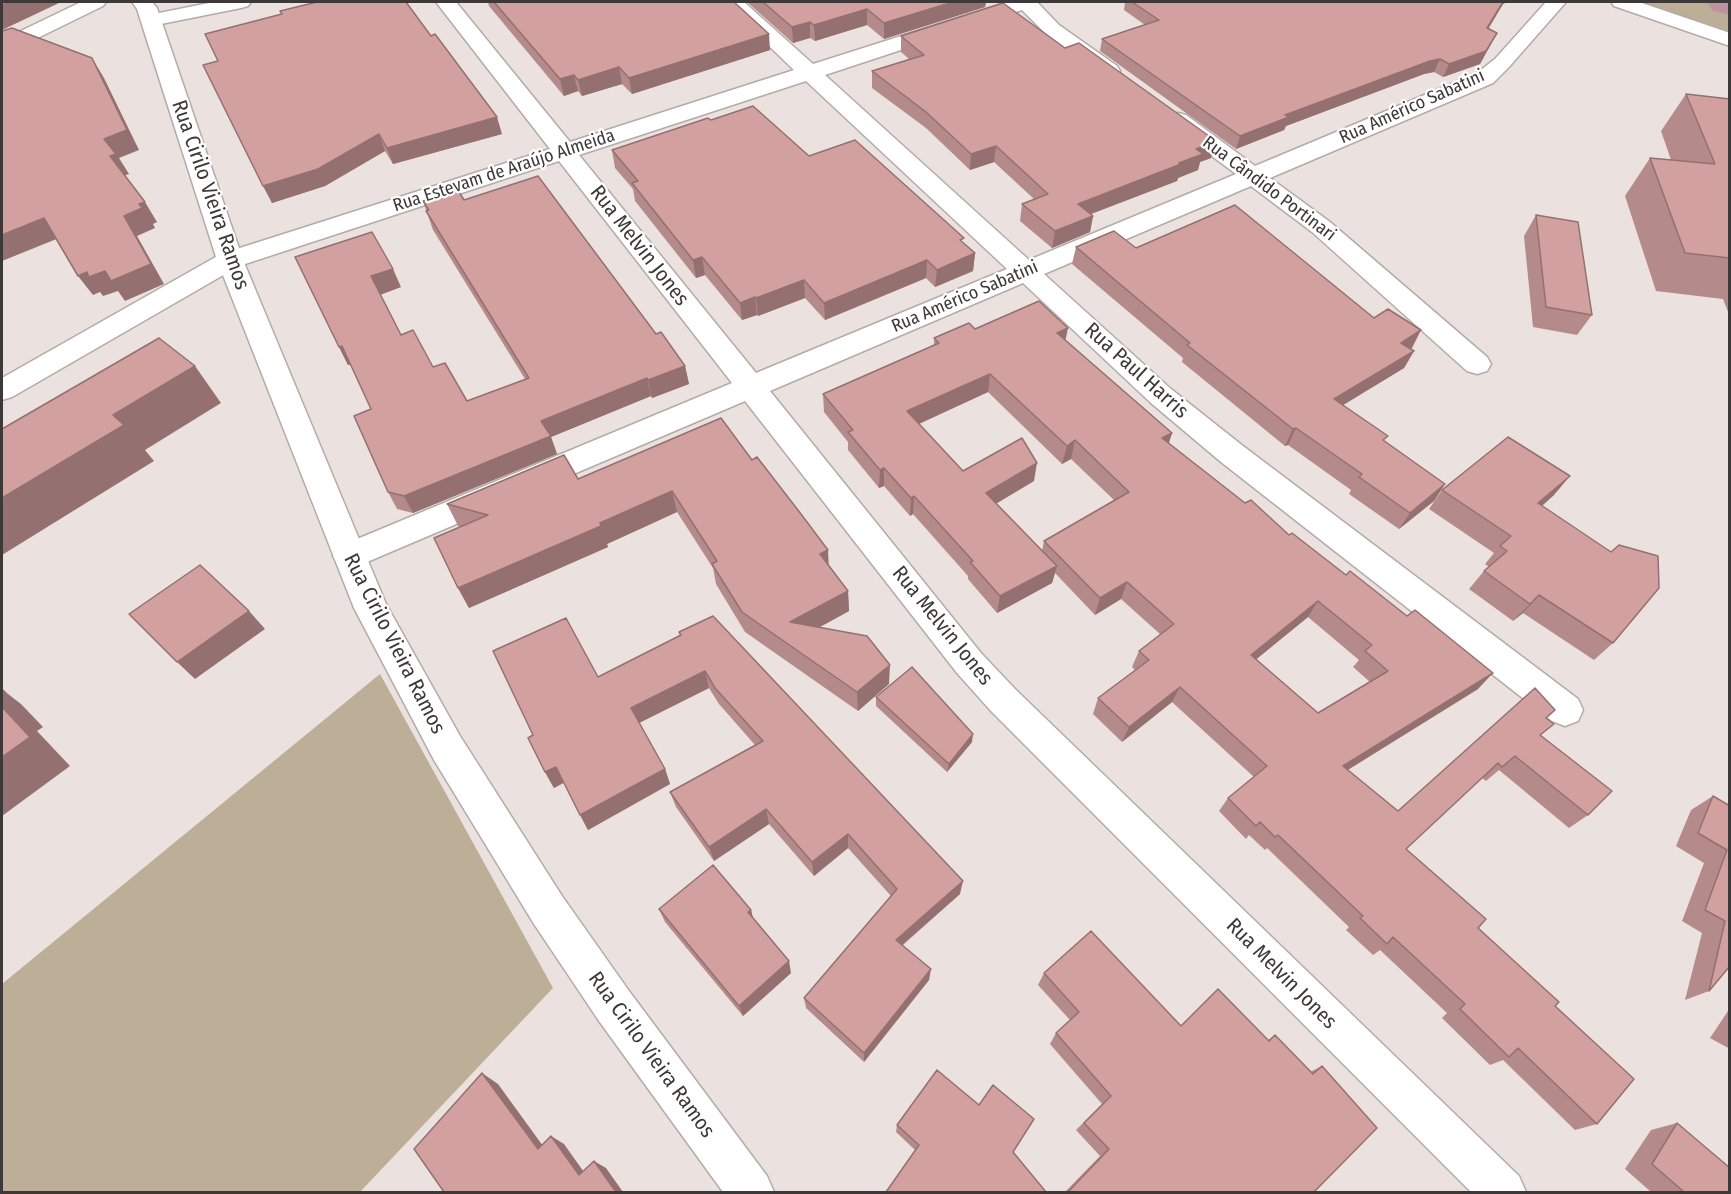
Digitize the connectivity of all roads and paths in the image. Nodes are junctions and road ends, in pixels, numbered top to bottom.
1 (96, 2) edge
2 (191, 2) edge
3 (241, 2) edge
4 (446, 2) edge
5 (733, 2) edge
6 (1026, 2) edge
7 (1556, 2) edge
8 (1621, 2) edge
9 (146, 11) edge
10 (1730, 40) edge
11 (2, 48) edge
12 (810, 72) junction
13 (1129, 85) edge
14 (1158, 106) edge
15 (565, 151) junction
16 (1254, 175) junction
17 (230, 260) junction
18 (1026, 272) junction
19 (1477, 364) dead end
20 (751, 388) junction
21 (2, 390) edge
22 (349, 556) junction
23 (1565, 710) dead end
24 (751, 1192) edge
25 (1503, 1192) edge

1 - 11 street
2 - 9 street
3 - 9 street
4 - 15 street, Rua Melvin Jones
5 - 12 street, Rua Paul Harris
6 - 12 street, Rua Estevam de Araújo Almeida
6 - 13 street
7 - 16 street, Rua Américo Sabatini
8 - 10 street
9 - 17 street, Rua Cirilo Vieira Ramos
12 - 15 street, Rua Estevam de Araújo Almeida
12 - 18 street, Rua Paul Harris
14 - 16 street, Rua Cândido Portinari
15 - 17 street, Rua Estevam de Araújo Almeida
15 - 20 street, Rua Melvin Jones
16 - 18 street, Rua Américo Sabatini
16 - 19 street, Rua Cândido Portinari
17 - 21 street, Rua Estevam de Araújo Almeida
17 - 22 street, Rua Cirilo Vieira Ramos
18 - 20 street, Rua Américo Sabatini
18 - 23 street, Rua Paul Harris
20 - 22 street, Rua Américo Sabatini
20 - 25 street, Rua Melvin Jones
22 - 24 street, Rua Cirilo Vieira Ramos

